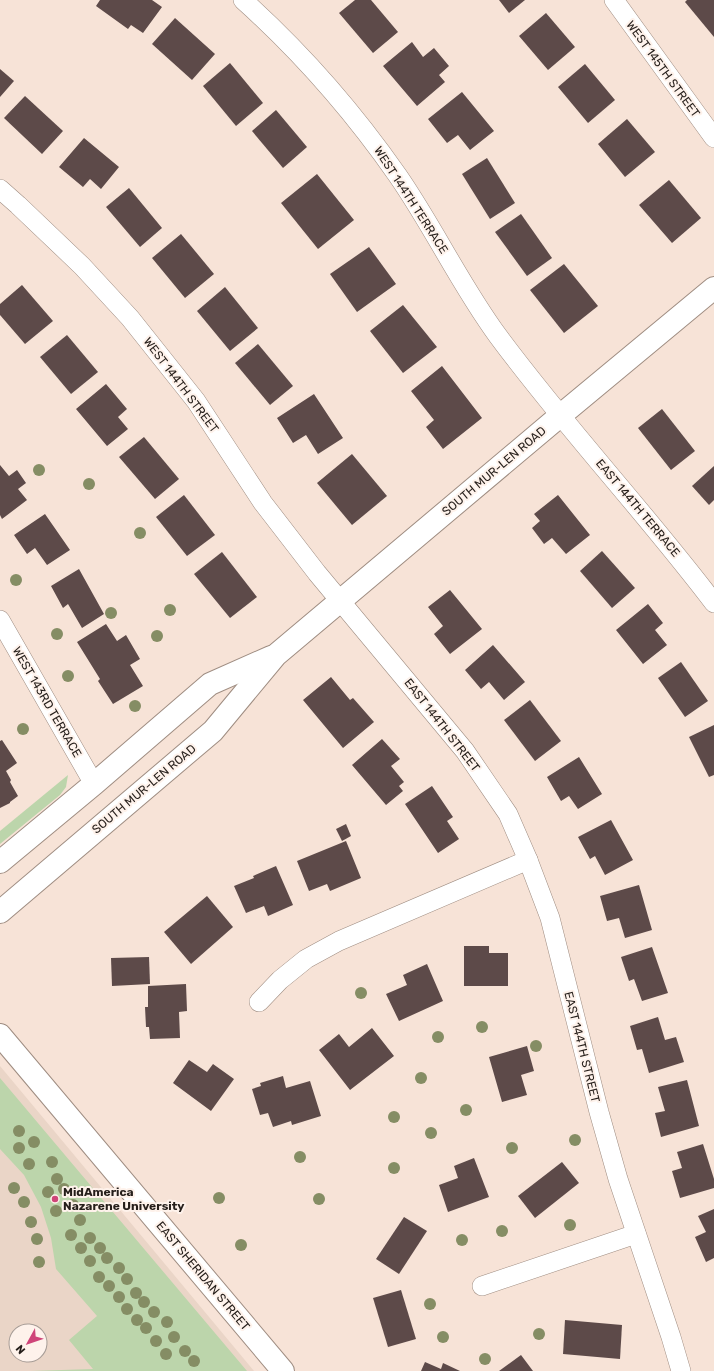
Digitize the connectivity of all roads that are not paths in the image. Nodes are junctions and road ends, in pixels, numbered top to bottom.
1 (243, 0) edge
2 (614, 0) edge
3 (714, 138) edge
4 (0, 189) edge
5 (714, 288) edge
6 (561, 415) junction
7 (340, 600) junction
8 (714, 603) edge
9 (0, 620) edge
10 (276, 654) junction
11 (94, 784) junction
12 (528, 860) junction
13 (0, 862) edge
14 (0, 912) edge
15 (258, 1002) dead end
16 (0, 1035) edge
17 (636, 1234) junction
18 (482, 1286) dead end
19 (283, 1371) edge
20 (681, 1371) edge

1 - 6 street, WEST 144TH TERRACE
2 - 3 street, WEST 145TH STREET
4 - 7 street, WEST 144TH STREET
5 - 6 main road, SOUTH MUR-LEN ROAD
6 - 7 main road, SOUTH MUR-LEN ROAD
6 - 8 street, EAST 144TH TERRACE
7 - 10 main road, SOUTH MUR-LEN ROAD
7 - 12 street, EAST 144TH STREET
9 - 11 street, WEST 143RD TERRACE
10 - 11 main road, SOUTH MUR-LEN ROAD
10 - 14 main road, SOUTH MUR-LEN ROAD
11 - 13 main road, SOUTH MUR-LEN ROAD
12 - 15 street
12 - 17 street, EAST 144TH STREET
16 - 19 main road, EAST SHERIDAN STREET
17 - 18 street
17 - 20 street, EAST 144TH STREET

